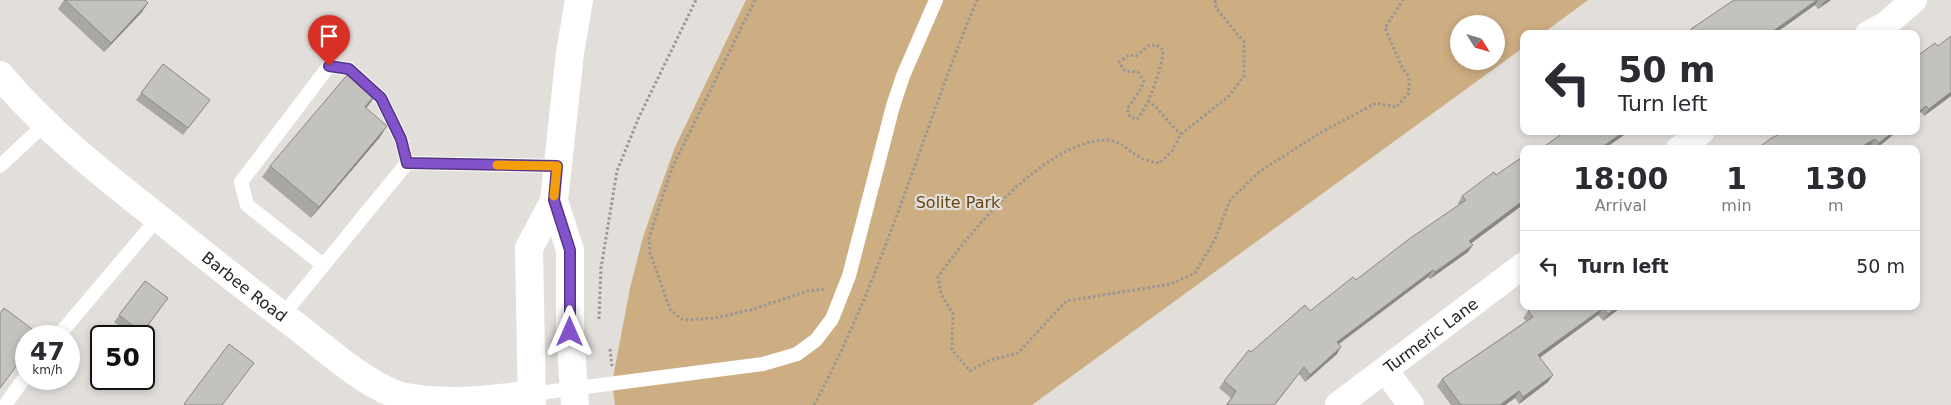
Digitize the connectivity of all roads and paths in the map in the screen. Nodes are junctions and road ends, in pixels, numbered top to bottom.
1 (579, 0) edge
2 (696, 0) edge
3 (754, 0) edge
4 (936, 0) edge
5 (977, 0) edge
6 (1215, 0) edge
7 (1403, 0) edge
8 (1914, 0) edge
9 (1876, 30) edge
10 (0, 75) edge
11 (1148, 101) junction
12 (46, 123) junction
13 (1181, 134) junction
14 (1697, 135) edge
15 (1683, 145) edge
16 (407, 163) junction
17 (0, 166) edge
18 (557, 166) junction
19 (554, 200) junction
20 (158, 218) junction
21 (323, 266) junction
22 (1520, 268) edge
23 (842, 296) junction
24 (282, 316) junction
25 (599, 319) dead end
26 (67, 325) edge
27 (1385, 370) junction
28 (16, 390) edge
29 (574, 397) edge
30 (532, 400) edge
31 (5, 405) edge
32 (814, 405) edge
33 (1338, 405) edge
34 (1410, 405) edge

1 - 18 street
2 - 25 path
3 - 23 path
4 - 23 lane
5 - 32 path
6 - 13 path
7 - 13 path
8 - 9 street
10 - 12 street, Barbee Road
11 - 11 path
11 - 13 path
12 - 17 lane
12 - 20 street, Barbee Road
14 - 15 street
16 - 18 lane
16 - 21 lane
16 - 21 lane
18 - 19 street
19 - 29 street
19 - 30 street
20 - 24 street, Barbee Road
20 - 26 lane
21 - 24 lane
22 - 27 street, Turmeric Lane
23 - 29 lane
24 - 30 street, Barbee Road
27 - 33 street, Turmeric Lane
27 - 34 street
28 - 31 lane
29 - 30 lane

